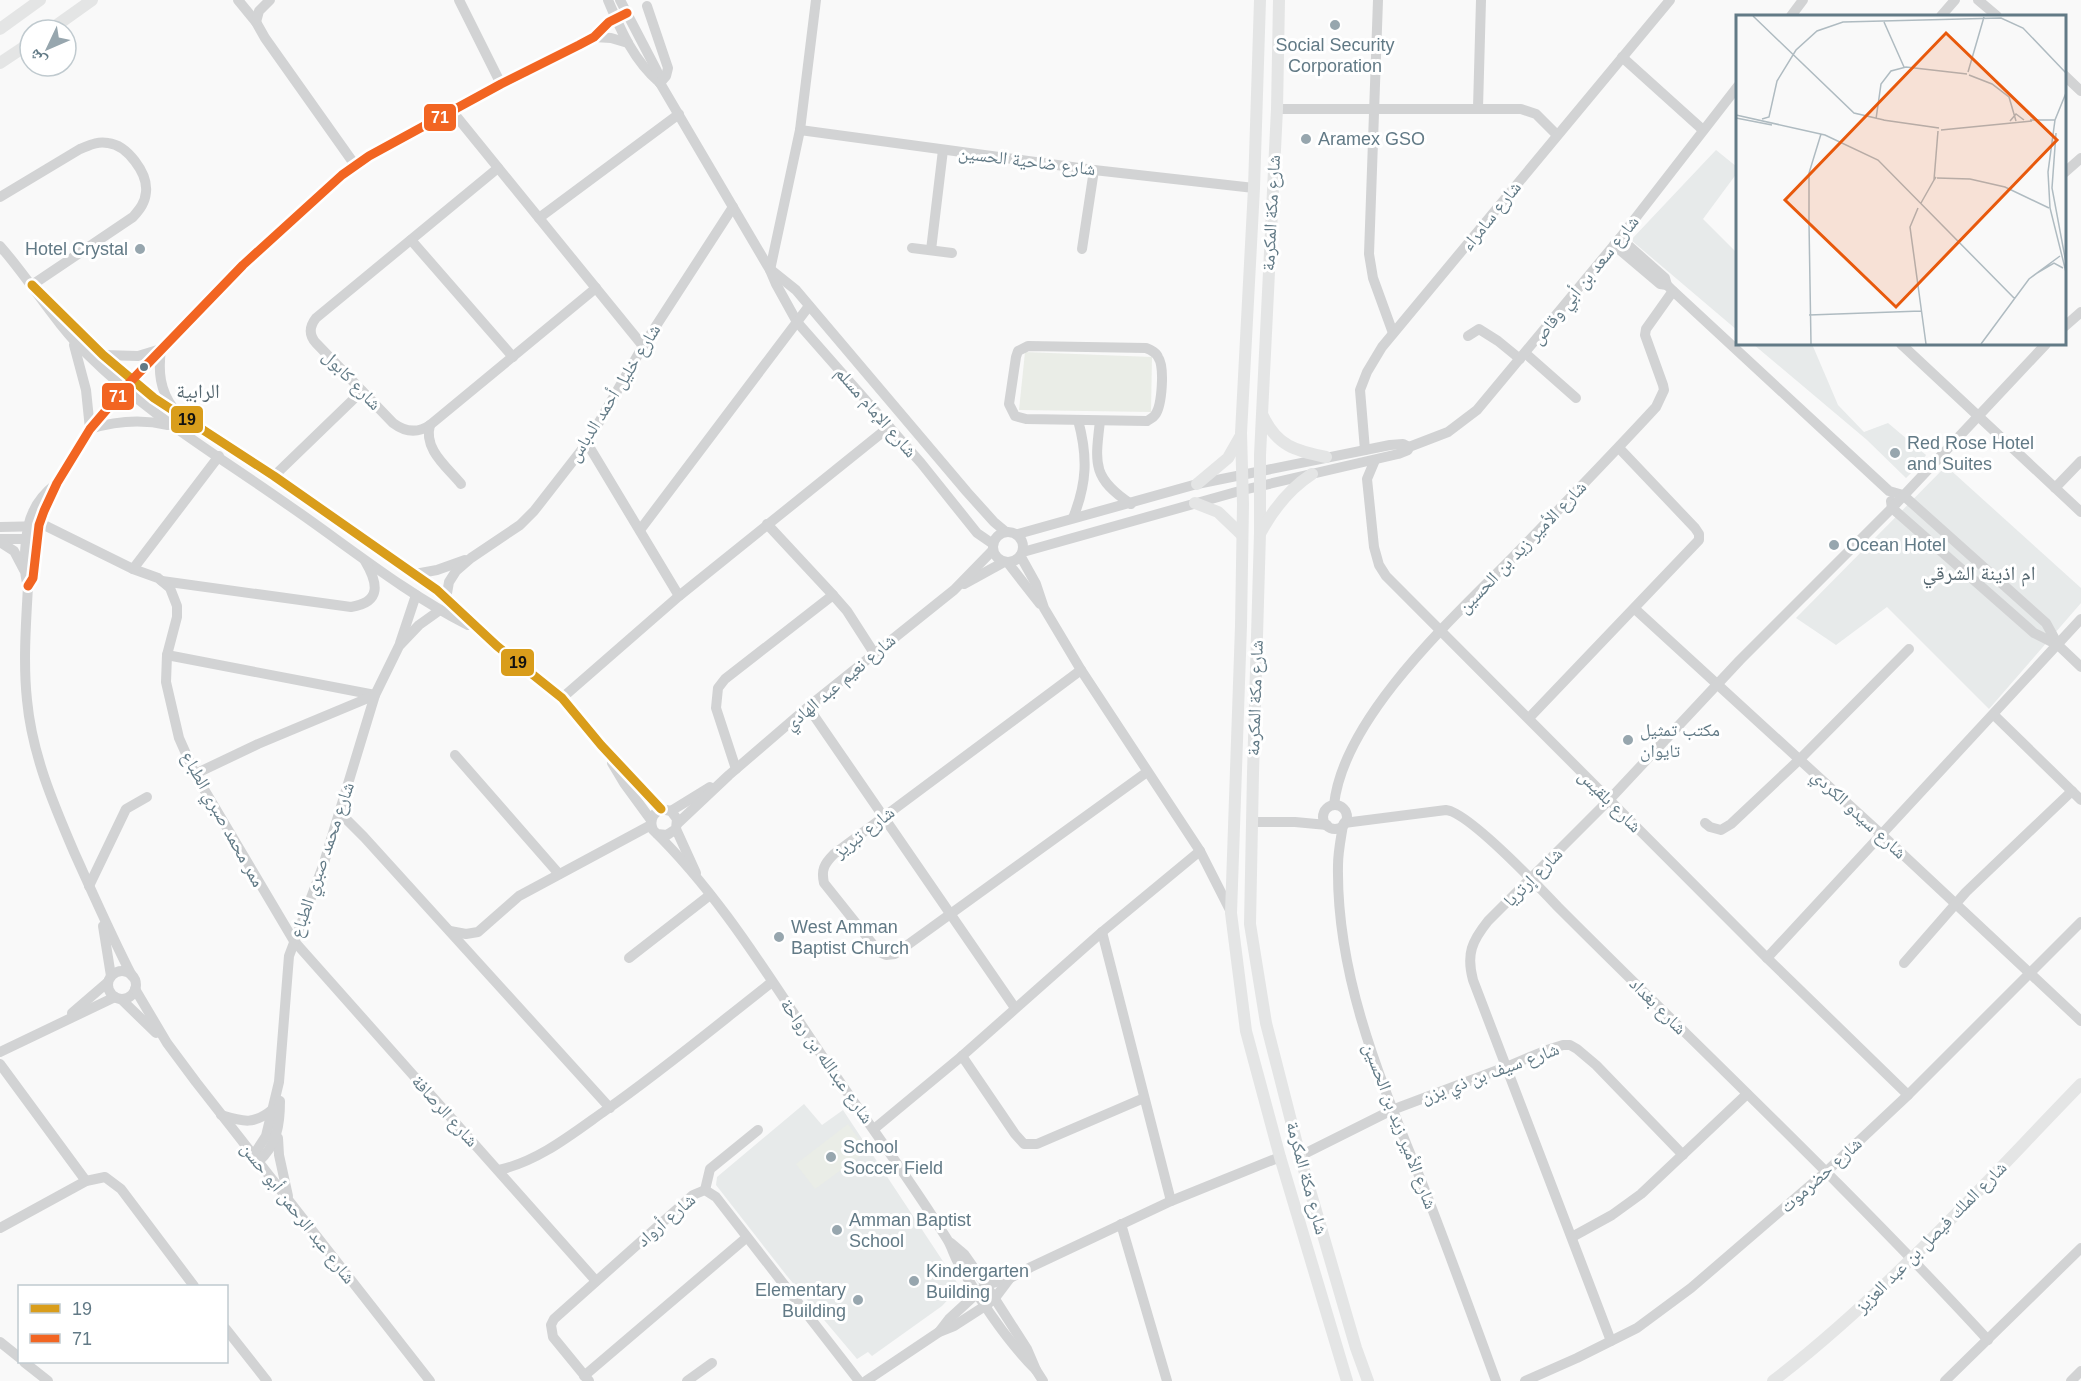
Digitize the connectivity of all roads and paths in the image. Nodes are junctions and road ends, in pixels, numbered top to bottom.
1 (40, 0) edge
2 (92, 0) edge
3 (238, 0) edge
4 (270, 0) edge
5 (459, 0) edge
6 (608, 0) edge
7 (620, 0) edge
8 (816, 0) edge
9 (1260, 0) edge
10 (1279, 0) edge
11 (1378, 0) edge
12 (1481, 0) edge
13 (1670, 0) edge
14 (1803, 0) edge
15 (1955, 0) edge
16 (1978, 0) edge
17 (647, 6) dead end
18 (627, 13) junction
19 (1792, 15) edge
20 (1942, 15) edge
21 (1996, 15) edge
22 (67, 18) edge
23 (616, 18) junction
24 (256, 22) junction
25 (0, 29) edge
26 (594, 37) junction
27 (628, 43) junction
28 (18, 51) edge
29 (1622, 57) junction
30 (0, 63) edge
31 (2066, 77) edge
32 (660, 83) junction
33 (501, 84) junction
34 (2081, 84) edge
35 (1736, 87) edge
36 (2081, 91) edge
37 (1374, 108) junction
38 (1478, 108) junction
39 (1277, 109) junction
40 (452, 111) junction
41 (678, 114) junction
42 (800, 130) junction
43 (1703, 130) junction
44 (1557, 135) junction
45 (944, 150) junction
46 (2081, 158) edge
47 (355, 165) junction
48 (498, 168) junction
49 (1094, 170) junction
50 (2066, 171) edge
51 (1254, 188) junction
52 (0, 197) edge
53 (733, 207) junction
54 (539, 218) junction
55 (411, 240) junction
56 (1617, 242) junction
57 (912, 248) dead end
58 (1082, 249) dead end
59 (931, 250) junction
60 (2, 252) edge
61 (952, 253) dead end
62 (770, 270) junction
63 (32, 285) junction
64 (596, 288) junction
65 (1670, 288) junction
66 (809, 306) junction
67 (2081, 312) edge
68 (797, 322) junction
69 (2066, 325) edge
70 (1393, 333) junction
71 (1468, 336) dead end
72 (72, 339) junction
73 (1902, 345) edge
74 (2045, 345) edge
75 (643, 346) junction
76 (161, 349) junction
77 (103, 355) junction
78 (1522, 356) junction
79 (513, 357) junction
80 (132, 380) junction
81 (124, 389) junction
82 (362, 391) junction
83 (1576, 398) dead end
84 (177, 413) junction
85 (1263, 416) junction
86 (1979, 416) junction
87 (1078, 420) junction
88 (1100, 421) junction
89 (430, 425) junction
90 (172, 426) junction
91 (889, 427) junction
92 (90, 429) junction
93 (1241, 434) junction
94 (587, 443) junction
95 (1409, 447) junction
96 (1619, 448) junction
97 (1365, 450) junction
98 (219, 456) junction
99 (1326, 457) junction
100 (1375, 460) junction
101 (2081, 461) edge
102 (1356, 464) junction
103 (1260, 470) junction
104 (1243, 474) junction
105 (1312, 474) junction
106 (274, 476) junction
107 (1367, 480) junction
108 (461, 484) dead end
109 (1197, 484) junction
110 (1260, 486) junction
111 (2055, 488) junction
112 (1243, 490) junction
113 (1889, 491) junction
114 (1903, 495) junction
115 (1195, 503) junction
116 (1131, 504) junction
117 (1892, 508) junction
118 (2081, 512) edge
119 (1073, 518) junction
120 (767, 524) junction
121 (34, 525) junction
122 (0, 527) edge
123 (640, 530) junction
124 (1006, 532) junction
125 (1260, 533) junction
126 (1017, 534) junction
127 (1242, 535) junction
128 (32, 539) junction
129 (0, 540) edge
130 (993, 547) junction
131 (1022, 554) junction
132 (362, 556) junction
133 (471, 558) junction
134 (1006, 563) junction
135 (133, 569) junction
136 (25, 571) junction
137 (415, 574) junction
138 (162, 581) junction
139 (28, 586) junction
140 (954, 590) junction
141 (416, 595) junction
142 (833, 595) junction
143 (680, 596) junction
144 (446, 599) junction
145 (1044, 608) junction
146 (1635, 609) junction
147 (440, 610) junction
148 (2081, 620) edge
149 (479, 630) junction
150 (1440, 631) junction
151 (2058, 645) junction
152 (399, 646) junction
153 (1909, 650) dead end
154 (874, 653) junction
155 (167, 655) junction
156 (2081, 667) edge
157 (1081, 670) junction
158 (1719, 684) junction
159 (375, 695) junction
160 (562, 698) junction
161 (808, 707) junction
162 (1994, 715) junction
163 (1529, 718) junction
164 (601, 745) junction
165 (455, 755) dead end
166 (1800, 759) junction
167 (732, 772) junction
168 (1147, 772) junction
169 (195, 774) junction
170 (2072, 791) junction
171 (147, 797) dead end
172 (2081, 800) edge
173 (1609, 801) junction
174 (1329, 808) junction
175 (666, 810) junction
176 (340, 813) junction
177 (884, 817) junction
178 (1344, 821) junction
179 (1252, 822) junction
180 (1294, 822) junction
181 (1706, 823) dead end
182 (653, 826) junction
183 (1328, 826) junction
184 (676, 827) junction
185 (1882, 835) junction
186 (1200, 851) junction
187 (1337, 863) junction
188 (559, 874) junction
189 (1531, 880) junction
190 (701, 884) junction
191 (89, 886) junction
192 (710, 895) junction
193 (1955, 904) junction
194 (1231, 913) junction
195 (100, 914) junction
196 (951, 914) junction
197 (2081, 922) edge
198 (450, 931) junction
199 (1102, 932) junction
200 (294, 941) junction
201 (629, 958) dead end
202 (1767, 958) junction
203 (1904, 963) dead end
204 (2030, 973) junction
205 (132, 976) junction
206 (110, 979) junction
207 (772, 982) junction
208 (135, 989) junction
209 (118, 998) junction
210 (1015, 1008) junction
211 (65, 1020) junction
212 (2081, 1021) edge
213 (167, 1043) junction
214 (0, 1052) edge
215 (962, 1056) junction
216 (0, 1064) edge
217 (1506, 1067) junction
218 (279, 1082) junction
219 (2081, 1084) edge
220 (1747, 1094) junction
221 (1908, 1095) junction
222 (1144, 1098) junction
223 (273, 1108) junction
224 (609, 1108) junction
225 (1392, 1110) junction
226 (220, 1114) junction
227 (279, 1127) junction
228 (874, 1129) junction
229 (758, 1130) dead end
230 (1683, 1155) junction
231 (1300, 1156) junction
232 (1280, 1157) junction
233 (256, 1159) junction
234 (499, 1170) junction
235 (1827, 1171) junction
236 (86, 1181) junction
237 (705, 1190) junction
238 (289, 1199) junction
239 (1171, 1202) junction
240 (1121, 1224) junction
241 (0, 1228) edge
242 (1572, 1237) junction
243 (746, 1238) junction
244 (948, 1241) junction
245 (2081, 1248) edge
246 (1912, 1258) junction
247 (1010, 1278) junction
248 (596, 1281) junction
249 (193, 1285) edge
250 (986, 1286) junction
251 (977, 1294) junction
252 (994, 1298) junction
253 (985, 1306) junction
254 (228, 1332) edge
255 (939, 1332) junction
256 (1988, 1340) junction
257 (1611, 1341) junction
258 (0, 1342) edge
259 (18, 1356) edge
260 (25, 1363) edge
261 (712, 1363) dead end
262 (1036, 1370) junction
263 (2081, 1371) edge
264 (586, 1378) edge
265 (48, 1381) edge
266 (267, 1381) edge
267 (430, 1381) edge
268 (687, 1381) edge
269 (860, 1381) edge
270 (866, 1381) edge
271 (1043, 1381) edge
272 (1167, 1381) edge
273 (1345, 1381) edge
274 (1368, 1381) edge
275 (1496, 1381) edge
276 (1525, 1381) edge
277 (1773, 1381) edge
278 (1945, 1381) edge
279 (2071, 1381) edge

1 - 25 main road
2 - 22 main road
3 - 24 street
4 - 24 street
5 - 33 street
6 - 23 street, شارع الإمام مسلم
7 - 18 street, شارع الإمام مسلم
8 - 42 street
9 - 51 main road, شارع مكة المكرمة
10 - 39 main road, شارع مكة المكرمة
11 - 37 street
12 - 38 street
13 - 29 street, شارع سامراء
14 - 19 street
15 - 20 street
16 - 21 street
17 - 32 street
18 - 23 street
18 - 32 street, شارع الإمام مسلم
23 - 26 street
23 - 27 street, شارع الإمام مسلم
24 - 47 street
26 - 27 street
26 - 33 street
27 - 32 street, شارع الإمام مسلم
28 - 30 main road
29 - 43 street
29 - 44 street, شارع سامراء
31 - 34 street
31 - 36 street
32 - 41 street, شارع الإمام مسلم
33 - 40 street
35 - 43 street, شارع سعد بن أبي وقاص
37 - 38 street
37 - 39 street
37 - 70 street
38 - 44 street
39 - 85 main road, شارع مكة المكرمة
40 - 47 street
40 - 48 street
41 - 53 street, شارع الإمام مسلم
41 - 54 street
42 - 45 street, شارع ضاحية الحسين
42 - 62 street
43 - 56 street, شارع سعد بن أبي وقاص
44 - 70 street, شارع سامراء
45 - 49 street, شارع ضاحية الحسين
45 - 59 street
46 - 50 street
47 - 76 street
48 - 54 street
48 - 55 street, شارع كابول
49 - 51 street, شارع ضاحية الحسين
49 - 58 street
51 - 93 main road, شارع مكة المكرمة
52 - 63 street
53 - 62 street, شارع الإمام مسلم
53 - 75 street, شارع خليل أحمد الدباس
54 - 64 street
55 - 79 street
55 - 82 street, شارع كابول
56 - 65 street
56 - 78 street, شارع سعد بن أبي وقاص
57 - 59 street
59 - 61 street
60 - 63 street, شارع عبدالله بن رواحة
62 - 66 street, شارع الإمام مسلم
62 - 68 street, شارع الإمام مسلم
63 - 72 street, شارع عبدالله بن رواحة
63 - 77 street, شارع عبدالله بن رواحة
64 - 75 street
64 - 79 street
65 - 96 street, شارع الأمير زيد بن الحسين
65 - 113 street
66 - 68 street
66 - 124 street, شارع الإمام مسلم
67 - 69 street
68 - 91 street, شارع الإمام مسلم
68 - 123 street
70 - 97 street, شارع سامراء
71 - 78 street
72 - 81 street, شارع عبدالله بن رواحة
72 - 92 street
73 - 86 street
74 - 86 street, شارع إرتريا
75 - 94 street, شارع خليل أحمد الدباس
76 - 77 street
76 - 80 street
76 - 84 street
77 - 80 street, شارع عبدالله بن رواحة
78 - 83 street
78 - 95 street, شارع سعد بن أبي وقاص
79 - 89 street
80 - 81 street
80 - 84 street, شارع عبدالله بن رواحة
81 - 90 street, شارع عبدالله بن رواحة
81 - 92 street
82 - 89 street, شارع كابول
82 - 106 street
84 - 106 street, شارع عبدالله بن رواحة
85 - 99 main road
85 - 103 main road, شارع مكة المكرمة
86 - 111 street
86 - 114 street, شارع إرتريا
87 - 88 street
87 - 88 street
87 - 119 street
88 - 116 street
89 - 108 street
90 - 92 street
90 - 98 street, شارع عبدالله بن رواحة
91 - 120 street
91 - 130 street, شارع الإمام مسلم
92 - 121 street
93 - 104 main road, شارع مكة المكرمة
93 - 109 main road
94 - 123 street
94 - 133 street, شارع خليل أحمد الدباس
95 - 97 street, شارع سعد بن أبي وقاص
95 - 100 street, شارع سعد بن أبي وقاص
96 - 146 street
96 - 150 street, شارع الأمير زيد بن الحسين
97 - 99 street, شارع سعد بن أبي وقاص
98 - 132 street, شارع عبدالله بن رواحة
98 - 135 street
99 - 103 street, شارع سعد بن أبي وقاص
100 - 102 street, شارع سعد بن أبي وقاص
100 - 107 street, شارع بلقيس
101 - 111 street
102 - 105 street, شارع سعد بن أبي وقاص
102 - 107 street, شارع بلقيس
103 - 104 street
103 - 110 main road, شارع مكة المكرمة
104 - 109 street
104 - 112 main road, شارع مكة المكرمة
105 - 110 street, شارع سعد بن أبي وقاص
105 - 125 main road
106 - 137 street, شارع عبدالله بن رواحة
107 - 150 street, شارع بلقيس
109 - 116 street
110 - 112 street
110 - 125 main road, شارع مكة المكرمة
111 - 118 street
112 - 115 street
112 - 127 main road, شارع مكة المكرمة
113 - 114 street
113 - 117 street
114 - 117 street, شارع إرتريا
114 - 151 street
115 - 127 main road
115 - 131 street
116 - 119 street
117 - 151 street
117 - 158 street, شارع إرتريا
119 - 126 street
120 - 142 street
120 - 143 street
121 - 122 street
121 - 128 street
121 - 135 street
123 - 143 street
124 - 126 street
124 - 130 street
125 - 179 main road, شارع مكة المكرمة
126 - 131 street
127 - 194 main road, شارع مكة المكرمة
128 - 129 street
128 - 136 street
128 - 139 street
129 - 136 street
130 - 134 street
130 - 140 street, شارع نعيم عبد الهادي
131 - 134 street
131 - 145 street
132 - 138 street
132 - 141 street, شارع عبدالله بن رواحة
133 - 137 street, شارع خليل أحمد الدباس
133 - 144 street, شارع خليل أحمد الدباس
134 - 140 street, شارع نعيم عبد الهادي
134 - 145 street
135 - 138 street
136 - 139 street
137 - 144 street, شارع عبدالله بن رواحة
138 - 155 street, ممر محمد صبري الطباع
139 - 191 street
140 - 154 street, شارع نعيم عبد الهادي
141 - 147 street, شارع عبدالله بن رواحة
141 - 152 street, شارع محمد صبري الطباع
142 - 154 street
142 - 167 street
143 - 160 street
144 - 149 street, شارع عبدالله بن رواحة
145 - 157 street
146 - 158 street, شارع سيدو الكردي
146 - 163 street
147 - 149 street, شارع عبدالله بن رواحة
147 - 152 street, شارع محمد صبري الطباع
148 - 151 street
149 - 160 street, شارع عبدالله بن رواحة
150 - 163 street, شارع بلقيس
150 - 174 street, شارع الأمير زيد بن الحسين
151 - 156 street
151 - 162 street
152 - 159 street, شارع محمد صبري الطباع
153 - 166 street
154 - 161 street, شارع نعيم عبد الهادي
155 - 159 street
155 - 169 street, ممر محمد صبري الطباع
157 - 168 street
157 - 177 street, شارع تبريز
158 - 166 street, شارع سيدو الكردي
158 - 173 street, شارع إرتريا
159 - 169 street
159 - 176 street, شارع محمد صبري الطباع
160 - 164 street, شارع عبدالله بن رواحة
161 - 167 street, شارع نعيم عبد الهادي
161 - 177 street
162 - 170 street
162 - 185 street
163 - 173 street, شارع بلقيس
164 - 175 street, شارع عبدالله بن رواحة
164 - 182 street, شارع عبدالله بن رواحة
165 - 188 street
166 - 181 street
166 - 185 street, شارع سيدو الكردي
167 - 175 street, شارع نعيم عبد الهادي
167 - 184 street, شارع نعيم عبد الهادي
168 - 186 street
168 - 196 street, شارع تبريز
169 - 200 street, ممر محمد صبري الطباع
170 - 172 street
170 - 193 street
171 - 191 street
173 - 189 street, شارع إرتريا
173 - 202 street, شارع بلقيس
174 - 178 street
174 - 180 street
174 - 183 street
175 - 182 street
175 - 184 street
176 - 198 street
176 - 200 street, شارع محمد صبري الطباع
177 - 196 street
177 - 196 street, شارع تبريز
178 - 183 street
178 - 187 street, شارع الأمير زيد بن الحسين
178 - 189 street, شارع بغداد
179 - 180 street
179 - 231 main road, شارع مكة المكرمة
180 - 183 street
182 - 184 street
182 - 188 street
182 - 190 street, شارع عبدالله بن رواحة
183 - 187 street, شارع الأمير زيد بن الحسين
184 - 190 street, شارع عبدالله بن رواحة
185 - 193 street, شارع سيدو الكردي
185 - 202 street
186 - 194 street
186 - 199 street
187 - 225 street, شارع الأمير زيد بن الحسين
188 - 198 street
189 - 217 street, شارع إرتريا
189 - 220 street, شارع بغداد
190 - 192 street, شارع عبدالله بن رواحة
191 - 195 street
192 - 201 street
192 - 207 street, شارع عبدالله بن رواحة
193 - 203 street
193 - 204 street, شارع سيدو الكردي
194 - 232 main road, شارع مكة المكرمة
195 - 205 street
195 - 206 street
196 - 210 street
197 - 204 street, شارع حضرموت
198 - 224 street
199 - 210 street
199 - 222 street
200 - 218 street, شارع محمد صبري الطباع
200 - 234 street, شارع الرصافة
202 - 221 street, شارع بلقيس
204 - 212 street, شارع سيدو الكردي
204 - 221 street, شارع حضرموت
205 - 206 street
205 - 208 street
206 - 209 street
206 - 211 street
207 - 224 street
207 - 228 street, شارع عبدالله بن رواحة
208 - 209 street
208 - 213 street, شارع عبد الرحمن أبو حسن
209 - 211 street
209 - 213 street, شارع عبد الرحمن أبو حسن
210 - 215 street
211 - 214 street
213 - 226 street, شارع عبد الرحمن أبو حسن
215 - 222 street
215 - 228 street
216 - 236 street
217 - 225 street, شارع سيف بن ذي يزن
217 - 230 street, شارع سيف بن ذي يزن
217 - 242 street, شارع إرتريا
218 - 223 street, شارع محمد صبري الطباع
218 - 227 street, شارع محمد صبري الطباع
219 - 246 main road, شارع الملك فيصل بن عبد العزيز
220 - 230 street
220 - 235 street, شارع بغداد
221 - 235 street, شارع حضرموت
222 - 239 street
223 - 226 street
223 - 233 street, شارع محمد صبري الطباع
224 - 234 street
225 - 231 street, شارع سيف بن ذي يزن
225 - 275 street, شارع الأمير زيد بن الحسين
226 - 233 street, شارع عبد الرحمن أبو حسن
227 - 233 street, شارع محمد صبري الطباع
227 - 238 street
228 - 244 street, شارع عبدالله بن رواحة
229 - 237 street
230 - 242 street
231 - 274 main road, شارع مكة المكرمة
232 - 239 street
232 - 273 main road, شارع مكة المكرمة
233 - 238 street, شارع عبد الرحمن أبو حسن
234 - 248 street, شارع الرصافة
235 - 246 street, شارع بغداد
235 - 257 street, شارع حضرموت
236 - 241 street
236 - 249 street
237 - 243 street, شارع أرواد
237 - 248 street, شارع أرواد
238 - 267 street, شارع عبد الرحمن أبو حسن
239 - 240 street
240 - 247 street
240 - 272 street
242 - 257 street, شارع إرتريا
243 - 264 street
243 - 269 street, شارع أرواد
244 - 250 street, شارع عبدالله بن رواحة
244 - 251 street, شارع عبدالله بن رواحة
245 - 256 street
246 - 256 street, شارع بغداد
246 - 277 main road, شارع الملك فيصل بن عبد العزيز
247 - 250 street
247 - 252 street
248 - 264 street, شارع أرواد
250 - 251 street
250 - 252 street, شارع عبدالله بن رواحة
251 - 253 street, شارع عبدالله بن رواحة
251 - 255 street
252 - 253 street
252 - 262 street, شارع عبدالله بن رواحة
253 - 255 street
253 - 262 street, شارع عبدالله بن رواحة
254 - 266 street
255 - 270 street
256 - 278 street
257 - 276 street, شارع حضرموت
258 - 259 street
260 - 265 street
261 - 268 street
262 - 271 street, شارع عبدالله بن رواحة
263 - 279 street

